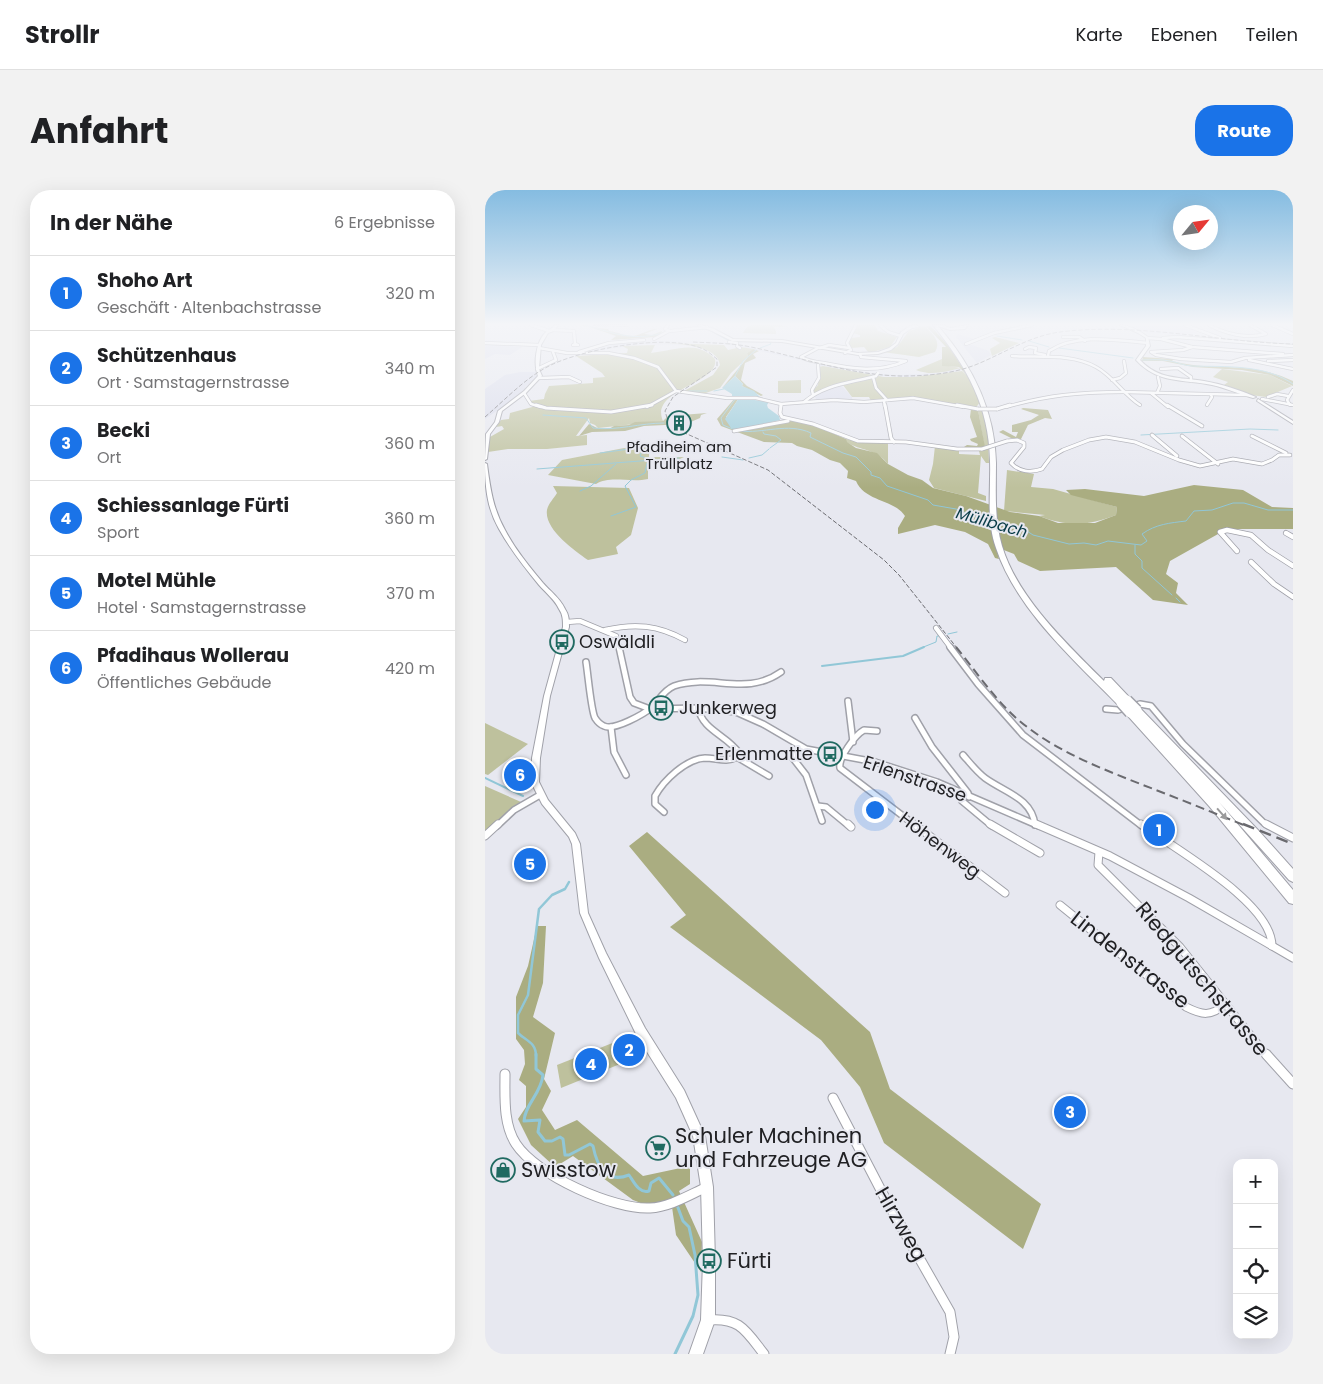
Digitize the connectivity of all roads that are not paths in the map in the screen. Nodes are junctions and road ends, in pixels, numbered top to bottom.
1 (538, 379) edge
2 (574, 379) edge
3 (667, 379) edge
4 (818, 379) edge
5 (855, 379) edge
6 (876, 379) edge
7 (974, 379) edge
8 (978, 379) edge
9 (1159, 379) edge
10 (1178, 379) edge
11 (1113, 380) edge
12 (1191, 381) joint
13 (580, 382) dead end
14 (1293, 390) edge
15 (676, 391) junction
16 (1124, 392) junction
17 (524, 393) junction
18 (1151, 393) junction
19 (1157, 393) junction
20 (1245, 394) junction
21 (813, 395) junction
22 (1211, 395) junction
23 (1288, 396) junction
24 (1268, 397) junction
25 (1261, 399) junction
26 (885, 400) junction
27 (1287, 400) junction
28 (804, 402) junction
29 (781, 404) junction
30 (1140, 405) dead end
31 (1207, 405) dead end
32 (1292, 405) edge
33 (782, 417) junction
34 (780, 421) junction
35 (794, 421) junction
36 (1293, 423) edge
37 (1202, 426) dead end
38 (734, 432) dead end
39 (1152, 435) dead end
40 (1182, 436) dead end
41 (1252, 436) dead end
42 (894, 442) junction
43 (1291, 456) edge
44 (1178, 458) junction
45 (485, 459) edge
46 (485, 464) edge
47 (1218, 464) junction
48 (995, 507) junction
49 (1286, 533) dead end
50 (1293, 537) edge
51 (1237, 551) dead end
52 (1251, 562) dead end
53 (1293, 566) edge
54 (1293, 597) edge
55 (567, 622) junction
56 (936, 628) dead end
57 (605, 630) junction
58 (685, 640) dead end
59 (587, 662) dead end
60 (781, 672) dead end
61 (847, 701) dead end
62 (697, 708) junction
63 (650, 709) junction
64 (1106, 710) dead end
65 (1134, 712) junction
66 (915, 718) dead end
67 (611, 727) junction
68 (877, 731) dead end
69 (853, 742) junction
70 (801, 747) junction
71 (963, 755) dead end
72 (844, 756) junction
73 (737, 757) junction
74 (626, 775) dead end
75 (769, 776) dead end
76 (540, 794) junction
77 (962, 794) junction
78 (969, 798) junction
79 (818, 806) junction
80 (664, 812) dead end
81 (822, 821) dead end
82 (1035, 825) junction
83 (851, 827) dead end
84 (485, 836) edge
85 (1293, 838) edge
86 (1099, 852) junction
87 (1040, 853) dead end
88 (1293, 876) edge
89 (1005, 893) dead end
90 (1293, 899) edge
91 (1061, 905) dead end
92 (1272, 946) junction
93 (1293, 958) edge
94 (1225, 1004) junction
95 (505, 1074) dead end
96 (1293, 1084) edge
97 (833, 1098) dead end
98 (707, 1187) junction
99 (708, 1320) junction
100 (696, 1354) edge
101 (765, 1354) edge
102 (950, 1354) edge

1 - 17 street
2 - 13 street
3 - 15 street
4 - 21 street
5 - 21 street
6 - 26 street
7 - 48 highway
8 - 48 highway
9 - 19 street
10 - 12 street
11 - 16 street
12 - 20 street
14 - 23 street
15 - 17 street
15 - 29 street
16 - 18 street
16 - 26 street, bridge
16 - 30 street
17 - 45 street
18 - 19 street
18 - 37 street
19 - 22 street
20 - 22 street
20 - 25 street
21 - 28 street
22 - 31 street
23 - 24 street
23 - 27 street
24 - 25 street
24 - 27 street
25 - 32 street
25 - 36 street
26 - 28 street
26 - 42 street
27 - 32 street
28 - 29 street
29 - 33 street
33 - 34 street
33 - 35 street
34 - 35 street
34 - 38 street
35 - 42 street
39 - 44 street
40 - 47 street
41 - 43 street
42 - 44 street, bridge
43 - 47 street
44 - 47 street
46 - 55 street
48 - 65 highway, bridge
49 - 50 street
51 - 53 street
52 - 54 street
55 - 57 street
55 - 76 street
56 - 92 street
57 - 58 street
57 - 63 street
59 - 67 street
60 - 63 street
61 - 69 street
62 - 63 street, Erlenstrasse
62 - 70 street, Erlenstrasse
62 - 73 street
63 - 67 street
64 - 85 street
65 - 88 highway
65 -> 90 highway
66 - 78 street
67 - 74 street
68 - 69 street
69 - 72 street
70 - 72 street, Erlenstrasse
70 - 79 street
71 - 82 street
72 - 77 street, Erlenstrasse
72 - 89 street, Höhenweg
73 - 75 street
73 - 80 street
76 - 84 street
76 - 98 street
77 - 78 street, Erlenstrasse
77 - 87 street
78 - 82 street, Erlenstrasse
79 - 81 street
79 - 83 street
82 - 86 street, Erlenstrasse
86 - 92 street, Erlenstrasse
86 - 94 street, Riedgutschstrasse
91 - 94 street, Lindenstrasse
92 - 93 street, Erlenstrasse
94 - 96 street, Riedgutschstrasse
95 - 98 street
97 - 102 street, Hirzweg
98 - 99 street
99 - 100 street
99 - 101 street

